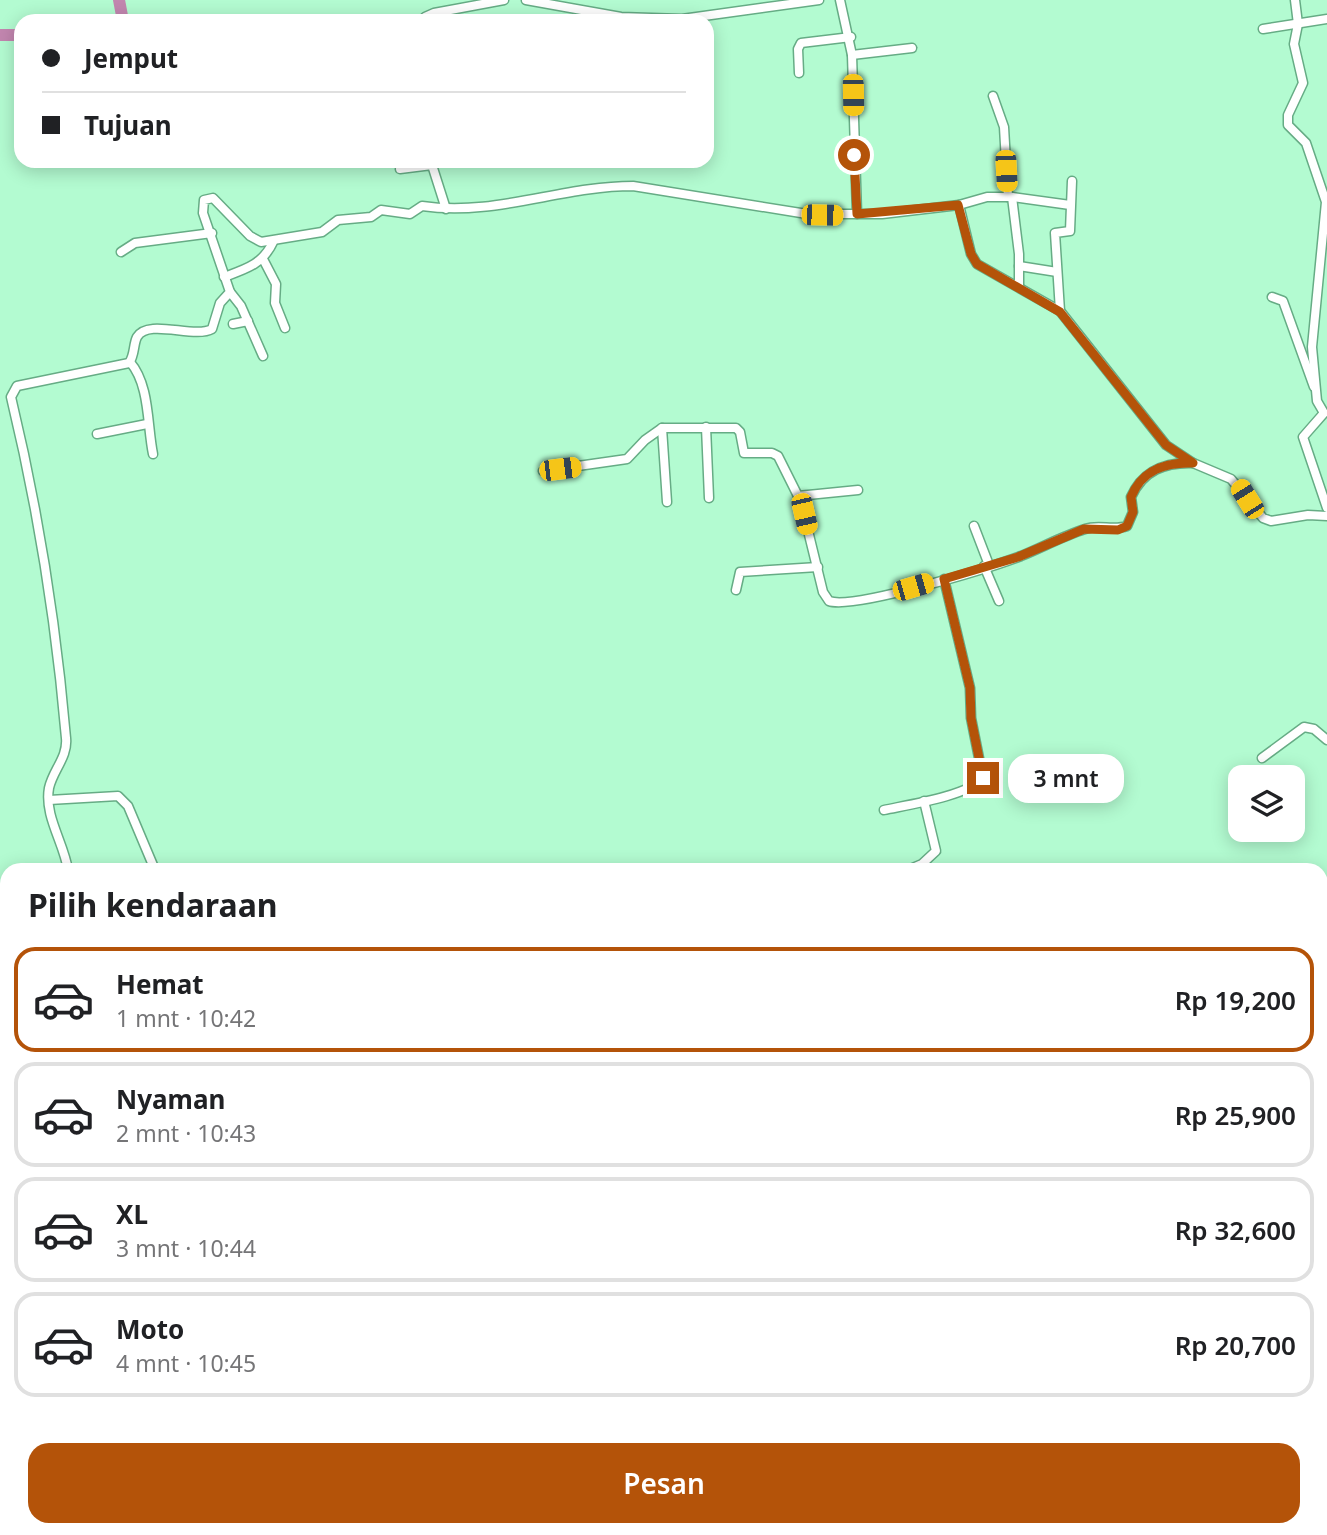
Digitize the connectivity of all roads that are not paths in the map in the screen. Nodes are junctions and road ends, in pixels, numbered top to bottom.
1 (504, 0) edge
2 (526, 0) edge
3 (819, 0) edge
4 (840, 0) edge
5 (1295, 0) edge
6 (431, 14) edge
7 (604, 14) edge
8 (714, 15) edge
9 (1327, 19) edge
10 (1298, 24) junction
11 (1264, 29) dead end
12 (850, 37) junction
13 (912, 48) dead end
14 (852, 55) junction
15 (799, 74) dead end
16 (993, 96) dead end
17 (406, 168) edge
18 (434, 168) edge
19 (400, 169) dead end
20 (1072, 181) dead end
21 (1010, 197) junction
22 (958, 205) junction
23 (1070, 205) junction
24 (446, 209) junction
25 (857, 214) junction
26 (212, 233) junction
27 (274, 242) junction
28 (121, 252) dead end
29 (263, 259) junction
30 (1019, 266) junction
31 (1057, 272) junction
32 (224, 276) junction
33 (1019, 287) junction
34 (230, 292) junction
35 (1272, 297) dead end
36 (1060, 312) junction
37 (248, 321) junction
38 (233, 324) dead end
39 (285, 328) dead end
40 (264, 356) dead end
41 (130, 362) junction
42 (1316, 388) junction
43 (1325, 412) edge
44 (147, 424) junction
45 (706, 427) junction
46 (662, 428) junction
47 (97, 434) dead end
48 (153, 454) dead end
49 (1193, 463) junction
50 (543, 471) dead end
51 (858, 490) dead end
52 (798, 496) junction
53 (709, 498) dead end
54 (667, 502) dead end
55 (1327, 508) edge
56 (1327, 516) edge
57 (974, 526) dead end
58 (987, 565) junction
59 (818, 567) junction
60 (944, 579) junction
61 (736, 590) dead end
62 (999, 601) dead end
63 (1327, 740) edge
64 (1262, 758) dead end
65 (49, 800) junction
66 (924, 801) junction
67 (884, 810) dead end
68 (66, 863) edge
69 (152, 863) edge
70 (927, 863) edge

1 - 6 street
2 - 7 street
3 - 8 street
4 - 12 street
5 - 10 street
9 - 10 street
10 - 11 street
10 - 42 street
12 - 14 street
12 - 15 street
13 - 14 street
14 - 25 street
16 - 21 street
17 - 19 street
18 - 24 street
20 - 23 street
21 - 22 street
21 - 23 street
21 - 30 street
22 - 25 street
22 - 33 street
23 - 31 street
24 - 25 street
24 - 27 street
26 - 27 street
26 - 28 street
26 - 32 street
27 - 29 street
29 - 32 street
29 - 39 street
30 - 31 street
30 - 33 street
31 - 36 street
32 - 34 street
33 - 36 street
34 - 37 street
34 - 41 street
35 - 42 street
36 - 49 street
37 - 38 street
37 - 40 street
41 - 44 street
41 - 65 street
42 - 43 street
43 - 55 street
44 - 47 street
44 - 48 street
45 - 46 street
45 - 52 street
45 - 53 street
46 - 50 street
46 - 54 street
49 - 56 street
49 - 58 street
51 - 52 street
52 - 59 street
57 - 58 street
58 - 60 street
58 - 62 street
59 - 60 street
59 - 61 street
60 - 66 street
63 - 64 street
65 - 68 street
65 - 69 street
66 - 67 street
66 - 70 street

